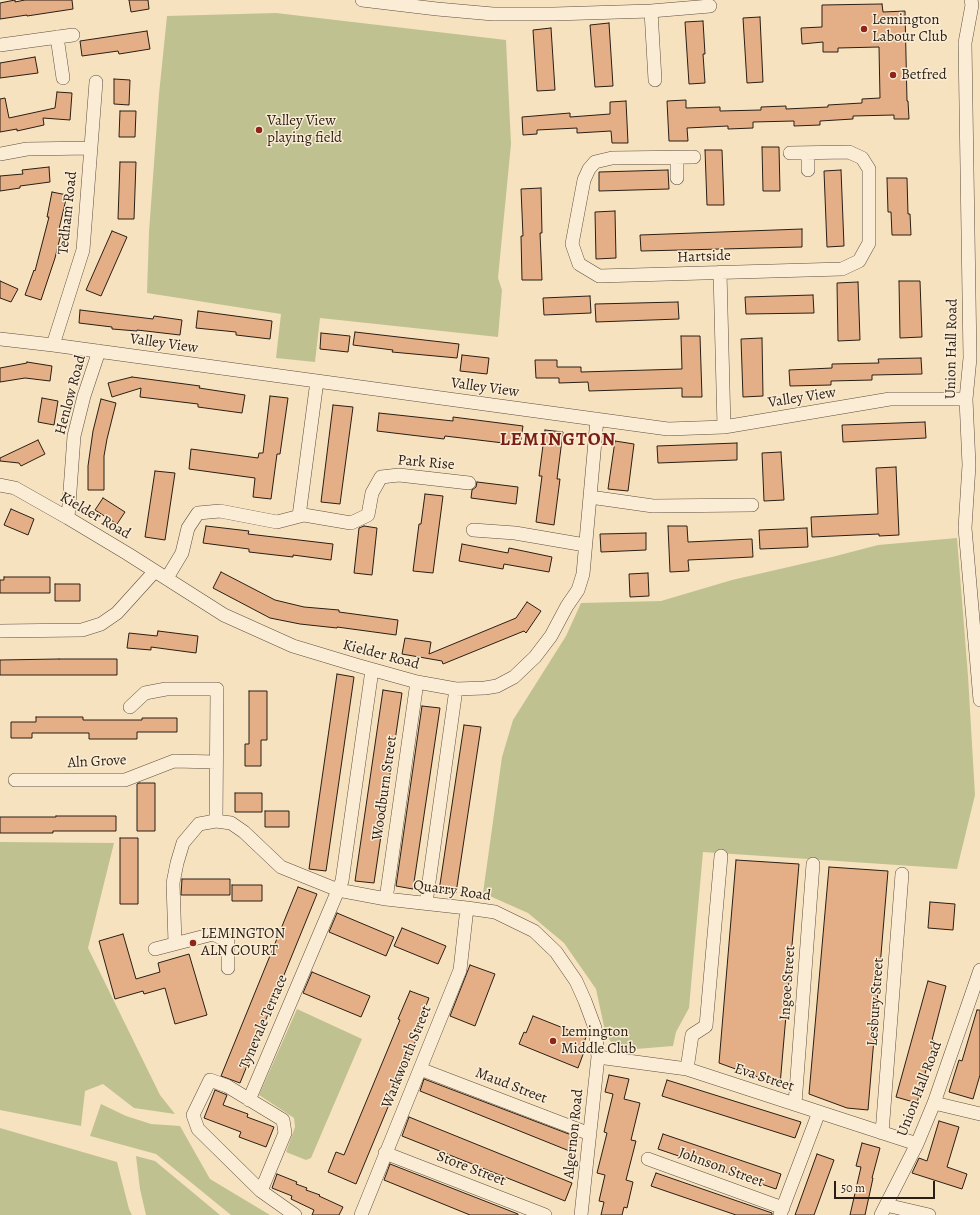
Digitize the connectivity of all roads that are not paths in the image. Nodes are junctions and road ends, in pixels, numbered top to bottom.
1 (362, 0) edge
2 (974, 4) edge
3 (710, 6) dead end
4 (651, 11) junction
5 (73, 35) dead end
6 (57, 37) junction
7 (0, 45) edge
8 (62, 78) dead end
9 (655, 80) dead end
10 (96, 82) dead end
11 (91, 148) junction
12 (790, 153) dead end
13 (808, 153) junction
14 (0, 154) edge
15 (676, 157) junction
16 (694, 157) dead end
17 (808, 170) dead end
18 (677, 178) dead end
19 (720, 272) junction
20 (0, 339) edge
21 (54, 345) junction
22 (99, 351) junction
23 (317, 381) junction
24 (966, 399) junction
25 (596, 419) junction
26 (724, 427) junction
27 (975, 464) edge
28 (469, 483) dead end
29 (0, 484) edge
30 (590, 497) junction
31 (752, 505) dead end
32 (299, 516) junction
33 (68, 518) junction
34 (473, 530) dead end
35 (585, 545) junction
36 (155, 570) junction
37 (167, 578) junction
38 (0, 631) edge
39 (372, 670) junction
40 (417, 682) junction
41 (456, 689) junction
42 (980, 700) edge
43 (130, 707) dead end
44 (216, 762) junction
45 (15, 780) dead end
46 (216, 821) junction
47 (721, 856) dead end
48 (813, 864) dead end
49 (902, 874) dead end
50 (338, 890) junction
51 (386, 898) junction
52 (426, 903) junction
53 (467, 908) junction
54 (176, 944) junction
55 (155, 949) dead end
56 (228, 968) dead end
57 (980, 970) edge
58 (598, 1057) junction
59 (420, 1069) junction
60 (687, 1069) junction
61 (249, 1100) junction
62 (934, 1103) junction
63 (795, 1104) junction
64 (819, 1112) junction
65 (980, 1114) edge
66 (882, 1133) junction
67 (590, 1134) junction
68 (917, 1144) junction
69 (385, 1153) junction
70 (648, 1159) dead end
71 (261, 1191) junction
72 (884, 1210) edge
73 (782, 1211) edge
74 (295, 1215) edge
75 (360, 1215) edge
76 (546, 1215) edge
77 (581, 1215) edge
78 (929, 1215) edge

1 - 4 street
2 - 24 street, Union Hall Road
3 - 4 street
4 - 9 street
5 - 6 street
6 - 7 street
6 - 8 street
10 - 11 street, Tedham Road
11 - 14 street
11 - 21 street, Tedham Road
12 - 13 street, Hartside
13 - 17 street
13 - 19 street, Hartside
15 - 16 street, Hartside
15 - 18 street
15 - 19 street, Hartside
19 - 26 street
20 - 21 street, Valley View
21 - 22 street, Valley View
22 - 23 street, Valley View
22 - 33 street, Henlow Road
23 - 25 street, Valley View
23 - 32 street
24 - 26 street, Valley View
24 - 27 street, Union Hall Road
25 - 26 street, Valley View
25 - 30 street, Kielder Road
27 - 42 street, Union Hall Road
28 - 32 street, Park Rise
29 - 33 street, Kielder Road
30 - 31 street
30 - 35 street, Kielder Road
32 - 37 street, Park Rise
33 - 36 street, Kielder Road
34 - 35 street
35 - 41 street, Kielder Road
36 - 37 street, Kielder Road
36 - 38 street
37 - 39 street, Kielder Road
39 - 40 street, Kielder Road
39 - 50 street, Tynevale Terrace
40 - 41 street, Kielder Road
40 - 51 street, Woodburn Street
41 - 52 street
43 - 44 street
44 - 45 street, Aln Grove
44 - 46 street
46 - 50 street
46 - 54 street
47 - 60 street
48 - 63 street, Ingoe Street
49 - 66 street, Lesbury Street
50 - 51 street, Quarry Road
50 - 61 street, Tynevale Terrace
51 - 52 street, Quarry Road
52 - 53 street, Quarry Road
53 - 58 street, Quarry Road
53 - 59 street, Warkworth Street
54 - 55 street
54 - 56 street
57 - 62 street, Union Hall Road
58 - 60 street, Eva Street
58 - 67 street, Algernon Road
59 - 67 street, Maud Street
59 - 69 street, Warkworth Street
60 - 63 street, Eva Street
61 - 71 street
61 - 71 street
62 - 65 street
62 - 68 street, Union Hall Road
63 - 64 street, Eva Street
64 - 66 street, Eva Street
64 - 73 street
66 - 68 street, Eva Street
67 - 77 street, Algernon Road
68 - 72 street, Union Hall Road
69 - 75 street, Warkworth Street
69 - 76 street, Store Street
70 - 73 street, Johnson Street
71 - 74 street
72 - 78 street

